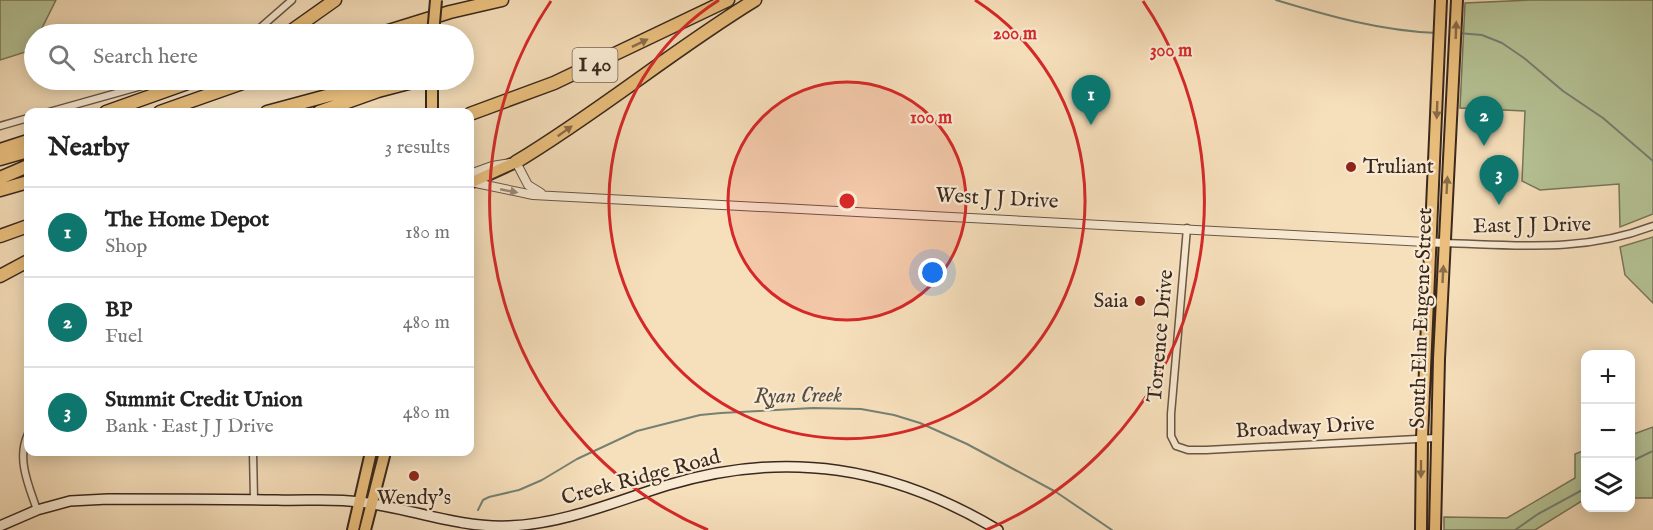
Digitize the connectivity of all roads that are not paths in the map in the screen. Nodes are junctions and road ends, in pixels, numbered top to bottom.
1 (292, 0) edge
2 (335, 0) edge
3 (436, 0) edge
4 (502, 0) edge
5 (728, 0) edge
6 (755, 0) edge
7 (1441, 3) edge
8 (1457, 4) edge
9 (264, 24) edge
10 (301, 24) edge
11 (411, 24) edge
12 (435, 24) edge
13 (127, 90) edge
14 (168, 90) edge
15 (223, 90) edge
16 (349, 90) edge
17 (382, 90) edge
18 (432, 90) edge
19 (432, 107) edge
20 (63, 108) edge
21 (117, 108) edge
22 (171, 108) edge
23 (282, 108) edge
24 (330, 108) edge
25 (474, 113) edge
26 (24, 119) edge
27 (0, 126) edge
28 (24, 142) edge
29 (0, 150) edge
30 (24, 152) edge
31 (0, 159) edge
32 (516, 162) junction
33 (24, 168) edge
34 (0, 178) edge
35 (474, 178) edge
36 (474, 181) edge
37 (24, 183) edge
38 (0, 190) edge
39 (549, 195) junction
40 (1653, 226) edge
41 (24, 227) edge
42 (1187, 228) junction
43 (24, 235) edge
44 (0, 236) edge
45 (0, 242) edge
46 (1429, 242) junction
47 (1444, 243) junction
48 (24, 263) edge
49 (0, 276) edge
50 (1422, 438) junction
51 (1437, 438) junction
52 (1176, 446) joint
53 (24, 451) edge
54 (253, 456) edge
55 (370, 456) edge
56 (384, 456) edge
57 (254, 500) junction
58 (359, 501) junction
59 (371, 504) junction
60 (37, 510) junction
61 (0, 526) edge
62 (353, 530) edge
63 (365, 530) edge
64 (998, 530) edge
65 (1421, 530) edge
66 (1435, 530) edge

1 - 9 street
2 - 10 highway
3 - 12 main road, bridge
4 - 11 highway
25 -> 5 highway, I 40
32 -> 6 highway
7 -> 46 main road, South Elm Eugene Street
47 -> 8 main road, South Elm Eugene Street
13 - 20 street
14 - 21 highway
15 - 22 highway
16 - 23 highway
17 - 24 highway
18 - 19 main road
26 - 27 street
28 - 29 highway
30 - 31 highway
32 - 35 main road, West J J Drive
32 - 39 street
33 - 34 highway
36 -> 39 street, West J J Drive
37 - 38 highway
39 - 42 street, West J J Drive
40 - 47 street, East J J Drive
41 - 44 highway
42 - 46 street, West J J Drive
42 - 52 street, Torrence Drive
43 - 45 highway
46 - 47 street, West J J Drive
46 - 50 main road, South Elm Eugene Street
51 -> 47 main road, South Elm Eugene Street
48 - 49 highway
50 - 51 street, Broadway Drive
50 - 52 street, Broadway Drive
50 -> 65 main road, South Elm Eugene Street
51 - 66 main road, South Elm Eugene Street
53 - 60 street
54 - 57 street
55 - 58 main road
56 - 59 main road
57 - 58 main road, Creek Ridge Road
57 - 60 main road, Creek Ridge Road
58 - 59 main road, Creek Ridge Road
58 - 62 main road
59 - 63 main road
59 - 64 main road, Creek Ridge Road
60 - 61 main road, Creek Ridge Road

